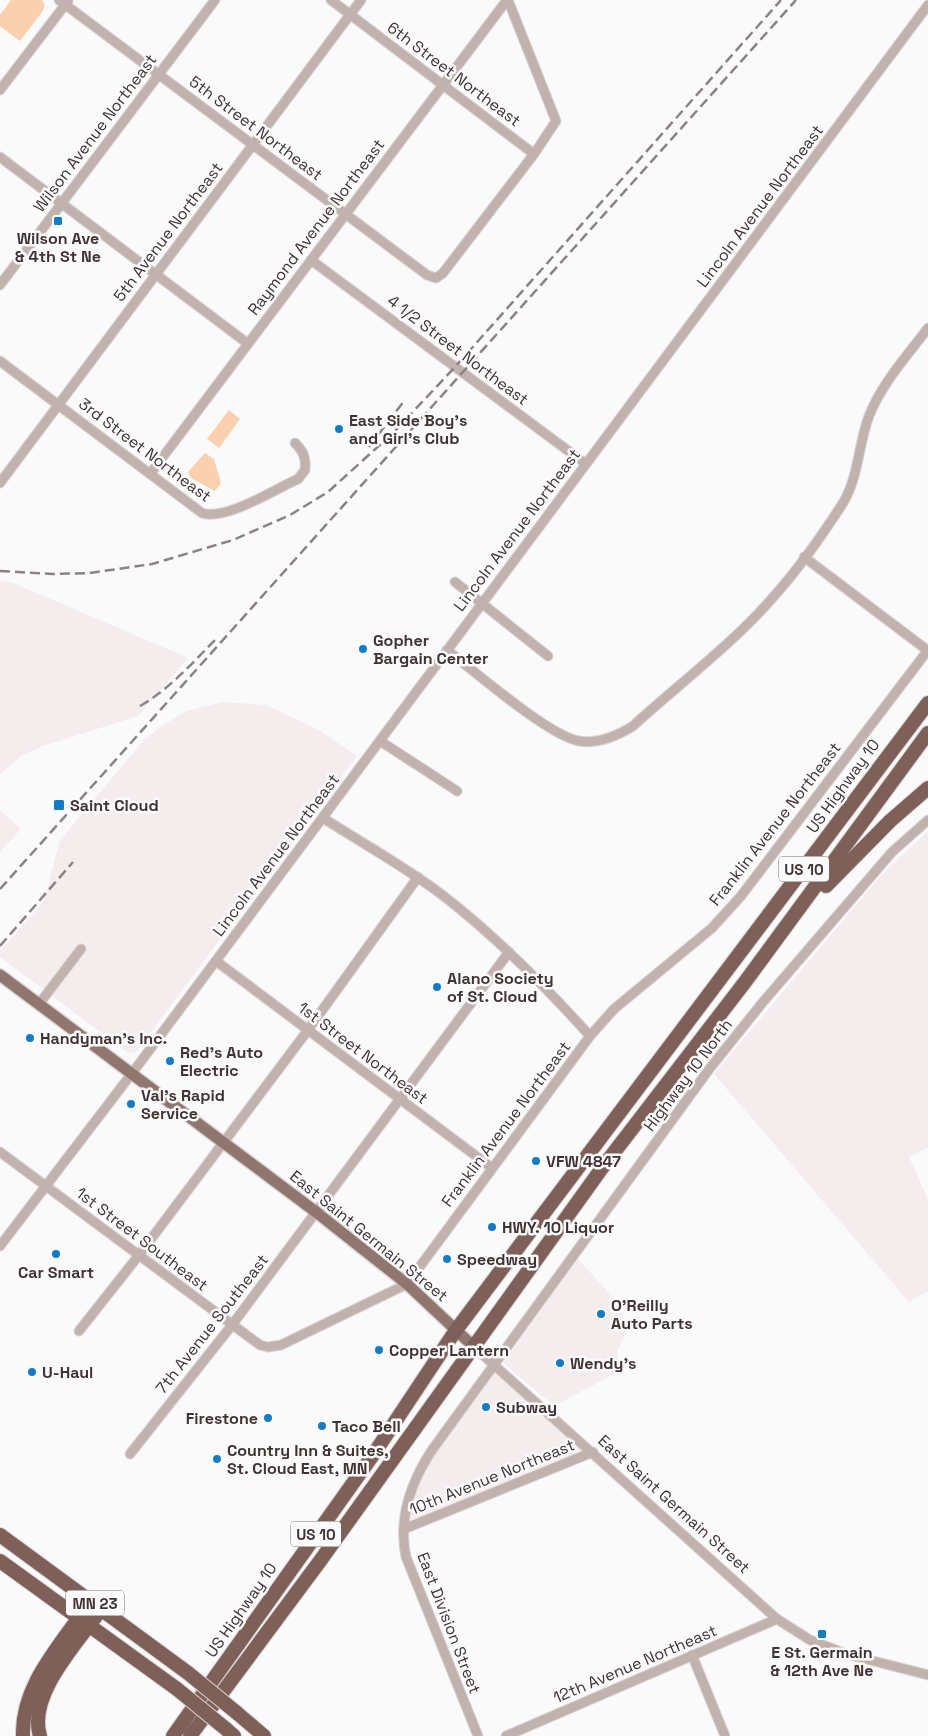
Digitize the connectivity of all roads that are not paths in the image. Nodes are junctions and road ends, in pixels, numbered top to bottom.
1 (215, 0) edge
2 (331, 0) edge
3 (361, 0) edge
4 (508, 0) edge
5 (64, 2) edge
6 (928, 5) edge
7 (350, 14) junction
8 (159, 74) junction
9 (443, 83) junction
10 (0, 90) edge
11 (253, 145) junction
12 (534, 154) junction
13 (0, 157) edge
14 (61, 203) junction
15 (345, 213) junction
16 (311, 260) junction
17 (155, 274) junction
18 (0, 285) edge
19 (928, 328) edge
20 (247, 342) junction
21 (0, 360) edge
22 (58, 404) junction
23 (295, 443) dead end
24 (586, 464) junction
25 (150, 474) junction
26 (0, 483) edge
27 (804, 558) junction
28 (454, 582) dead end
29 (482, 603) junction
30 (447, 650) junction
31 (928, 650) edge
32 (548, 656) dead end
33 (928, 702) edge
34 (928, 733) edge
35 (380, 740) junction
36 (928, 788) edge
37 (457, 791) dead end
38 (323, 818) junction
39 (928, 820) edge
40 (418, 877) junction
41 (81, 949) dead end
42 (510, 952) junction
43 (216, 961) junction
44 (0, 975) edge
45 (745, 982) junction
46 (39, 1004) junction
47 (308, 1030) junction
48 (590, 1036) junction
49 (131, 1074) junction
50 (399, 1100) junction
51 (222, 1142) junction
52 (0, 1152) edge
53 (492, 1168) junction
54 (45, 1186) junction
55 (316, 1212) junction
56 (0, 1246) edge
57 (140, 1255) junction
58 (407, 1284) junction
59 (232, 1325) junction
60 (456, 1330) junction
61 (79, 1331) dead end
62 (474, 1347) junction
63 (495, 1366) junction
64 (593, 1452) junction
65 (130, 1454) dead end
66 (404, 1529) junction
67 (0, 1534) edge
68 (0, 1561) edge
69 (91, 1600) junction
70 (102, 1608) junction
71 (777, 1619) junction
72 (85, 1621) junction
73 (692, 1655) junction
74 (928, 1675) edge
75 (210, 1708) junction
76 (230, 1733) edge
77 (23, 1736) edge
78 (40, 1736) edge
79 (171, 1736) edge
80 (190, 1736) edge
81 (194, 1736) edge
82 (264, 1736) edge
83 (478, 1736) edge
84 (506, 1736) edge
85 (725, 1736) edge

1 - 8 street, Wilson Avenue Northeast
2 - 7 street, 6th Street Northeast
3 - 7 street, 5th Avenue Northeast
4 - 9 street, Raymond Avenue Northeast
4 - 12 street
5 - 8 street, 5th Street Northeast
5 - 10 street
6 - 24 street, Lincoln Avenue Northeast
7 - 9 street, 6th Street Northeast
7 - 11 street, 5th Avenue Northeast
8 - 11 street, 5th Street Northeast
8 - 14 street, Wilson Avenue Northeast
9 - 12 street, 6th Street Northeast
9 - 15 street, Raymond Avenue Northeast
11 - 15 street, 5th Street Northeast
11 - 17 street, 5th Avenue Northeast
12 - 15 street, 5th Street Northeast
13 - 14 street
14 - 17 street
14 - 18 street, Wilson Avenue Northeast
15 - 16 street, Raymond Avenue Northeast
16 - 20 street, Raymond Avenue Northeast
16 - 24 street, 4 1/2 Street Northeast
17 - 20 street
17 - 22 street, 5th Avenue Northeast
19 - 27 street
20 - 25 street, Raymond Avenue Northeast
21 - 22 street, 3rd Street Northeast
22 - 25 street, 3rd Street Northeast
22 - 26 street, 5th Avenue Northeast
23 - 25 street, 3rd Street Northeast
24 - 29 street, Lincoln Avenue Northeast
27 - 30 street
27 - 31 street
28 - 29 street
29 - 30 street, Lincoln Avenue Northeast
29 - 32 street
30 - 35 street, Lincoln Avenue Northeast
31 - 48 street, Franklin Avenue Northeast
33 - 60 highway, US Highway 10 / US 10
34 - 45 highway, US 10
35 - 37 street
35 - 38 street, Lincoln Avenue Northeast
36 - 45 highway
38 - 40 street
38 - 43 street, Lincoln Avenue Northeast
39 - 63 street, Highway 10 North
40 - 42 street
40 - 47 street
41 - 46 street
42 - 48 street
42 - 50 street, 7th Avenue Southeast
43 - 47 street, 1st Street Northeast
43 - 49 street, Lincoln Avenue Northeast
44 - 46 main road, East Saint Germain Street
45 - 62 highway, US 10
46 - 49 main road, East Saint Germain Street
47 - 50 street, 1st Street Northeast
47 - 51 street
48 - 53 street, Franklin Avenue Northeast
49 - 51 main road, East Saint Germain Street
49 - 54 street, Lincoln Avenue Northeast
50 - 53 street, 1st Street Northeast
50 - 55 street, 7th Avenue Southeast
51 - 55 main road, East Saint Germain Street
51 - 57 street
52 - 54 street, 1st Street Southeast
53 - 58 street, Franklin Avenue Northeast
54 - 56 street, Lincoln Avenue Northeast
54 - 57 street, 1st Street Southeast
55 - 58 main road, East Saint Germain Street
55 - 59 street, 7th Avenue Southeast
57 - 59 street, 1st Street Southeast
57 - 61 street
58 - 59 street, 1st Street Southeast
58 - 60 main road, East Saint Germain Street
59 - 65 street, 7th Avenue Southeast
60 - 62 main road, East Saint Germain Street
60 - 79 highway, US Highway 10 / US 10
62 - 63 street, East Saint Germain Street
62 - 75 highway, US Highway 10 / US 10
63 - 64 street, East Saint Germain Street
63 - 66 street, East Division Street
64 - 66 street, 10th Avenue Northeast
64 - 71 street, East Saint Germain Street
66 - 83 street, East Division Street
67 - 69 highway, MN 23
68 - 72 highway, MN 23
69 - 70 highway, MN 23
69 - 72 highway
70 - 72 highway
70 - 82 highway, MN 23, bridge
71 - 73 street, 12th Avenue Northeast
71 - 74 street, East Saint Germain Street
72 - 76 highway, MN 23, bridge
72 - 77 highway
72 - 78 highway
73 - 84 street, 12th Avenue Northeast
73 - 85 street
75 - 80 highway, US Highway 10 / US 10
75 - 81 highway

